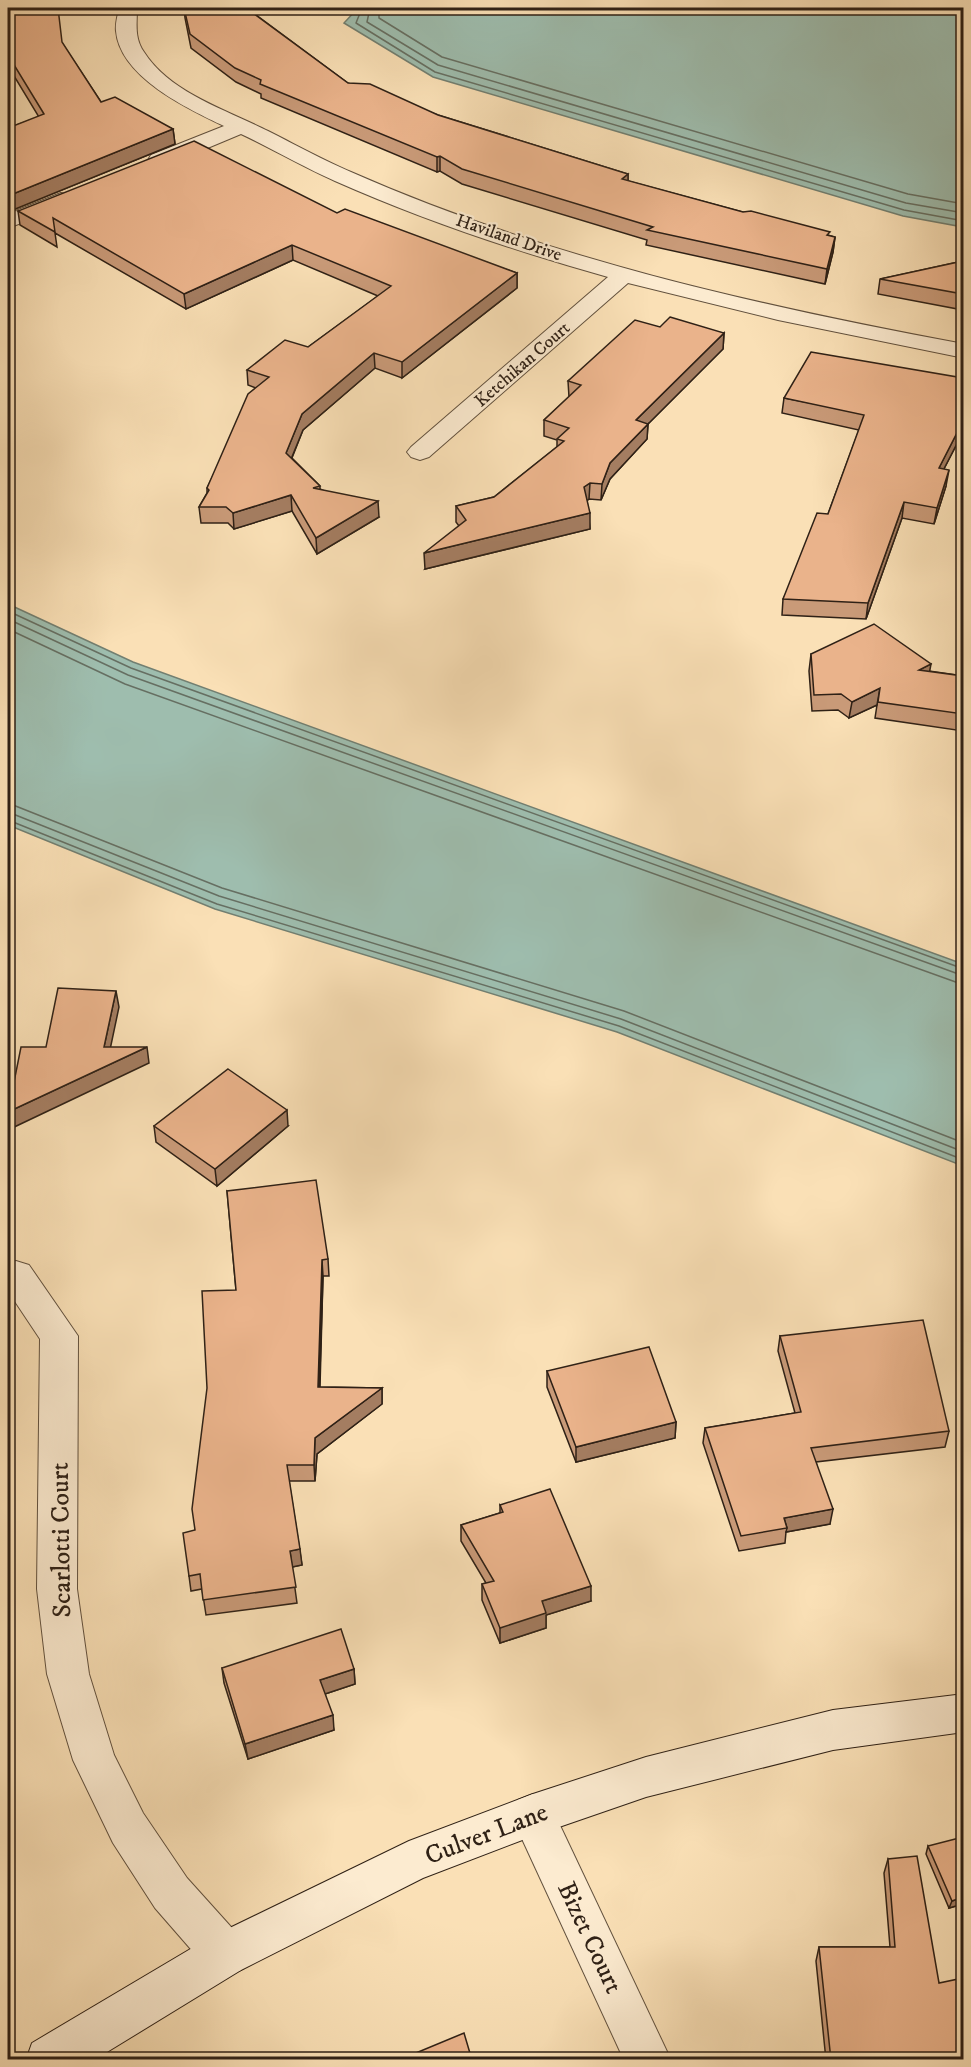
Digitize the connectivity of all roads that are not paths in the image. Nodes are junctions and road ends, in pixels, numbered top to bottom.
1 (128, 8) edge
2 (242, 126) junction
3 (135, 170) edge
4 (82, 191) edge
5 (8, 222) edge
6 (624, 275) junction
7 (963, 351) edge
8 (420, 452) dead end
9 (16, 1275) dead end
10 (963, 1713) edge
11 (533, 1815) junction
12 (225, 1954) junction
13 (49, 2060) edge
14 (648, 2060) edge

1 - 2 street, Haviland Drive
2 - 3 street
2 - 6 street, Haviland Drive
4 - 5 street
6 - 7 street, Haviland Drive
6 - 8 street, Ketchikan Court
9 - 12 street, Scarlotti Court
10 - 11 street, Culver Lane
11 - 12 street, Culver Lane
11 - 14 street, Bizet Court
12 - 13 street, Culver Lane

